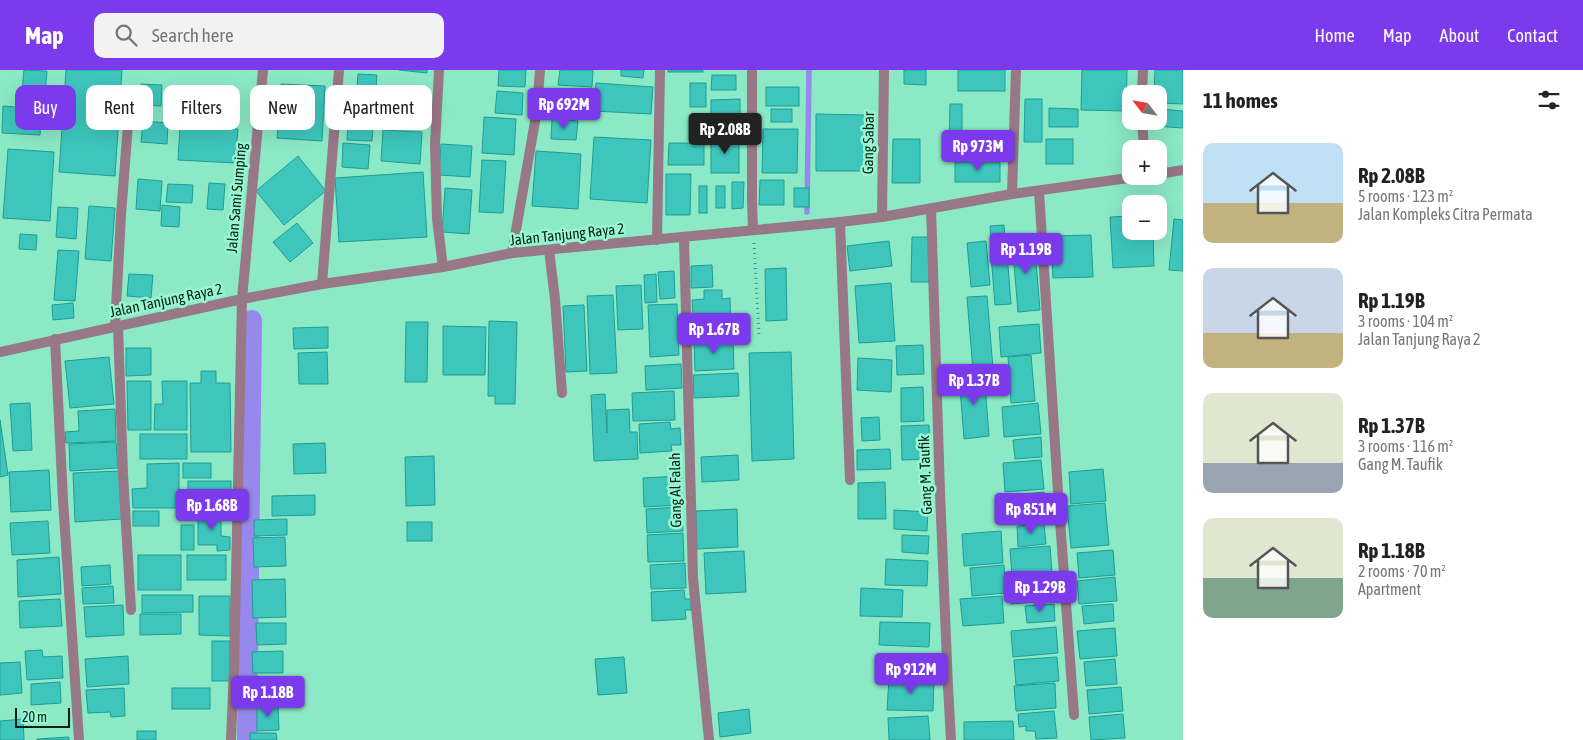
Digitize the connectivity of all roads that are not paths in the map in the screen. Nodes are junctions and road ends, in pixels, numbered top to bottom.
1 (263, 70) edge
2 (339, 70) edge
3 (439, 70) edge
4 (540, 70) edge
5 (660, 70) edge
6 (752, 70) edge
7 (884, 70) edge
8 (1016, 70) edge
9 (1143, 70) edge
10 (1142, 85) edge
11 (127, 130) edge
12 (1183, 170) edge
13 (1167, 173) edge
14 (1122, 179) edge
15 (1039, 191) junction
16 (1012, 194) junction
17 (931, 208) junction
18 (882, 217) junction
19 (840, 222) junction
20 (754, 230) junction
21 (684, 238) junction
22 (657, 240) junction
23 (548, 250) junction
24 (512, 254) junction
25 (442, 267) junction
26 (322, 284) junction
27 (242, 299) junction
28 (116, 326) junction
29 (55, 339) junction
30 (0, 352) edge
31 (562, 393) dead end
32 (850, 480) dead end
33 (131, 610) dead end
34 (1074, 715) dead end
35 (79, 740) edge
36 (230, 740) edge
37 (709, 740) edge
38 (951, 740) edge

1 - 27 street, Jalan Sami Sumping
2 - 26 street
3 - 25 street
4 - 24 street
5 - 22 street
6 - 20 street
7 - 18 street, Gang Sabar
8 - 16 street
9 - 10 street
11 - 28 street
12 - 13 street
14 - 15 street, Jalan Tanjung Raya 2
15 - 16 street, Jalan Tanjung Raya 2
15 - 34 street
16 - 17 street, Jalan Tanjung Raya 2
17 - 18 street, Jalan Tanjung Raya 2
17 - 38 street, Gang M. Taufik
18 - 19 street, Jalan Tanjung Raya 2
19 - 20 street, Jalan Tanjung Raya 2
19 - 32 street
20 - 21 street, Jalan Tanjung Raya 2
21 - 22 street, Jalan Tanjung Raya 2
21 - 37 street, Gang Al Falah
22 - 23 street, Jalan Tanjung Raya 2
23 - 24 street, Jalan Tanjung Raya 2
23 - 31 street
24 - 25 street, Jalan Tanjung Raya 2
25 - 26 street, Jalan Tanjung Raya 2
26 - 27 street, Jalan Tanjung Raya 2
27 - 28 street, Jalan Tanjung Raya 2
27 - 36 street, Jalan Sami Sumping
28 - 29 street, Jalan Tanjung Raya 2
28 - 33 street
29 - 30 street, Jalan Tanjung Raya 2
29 - 35 street

